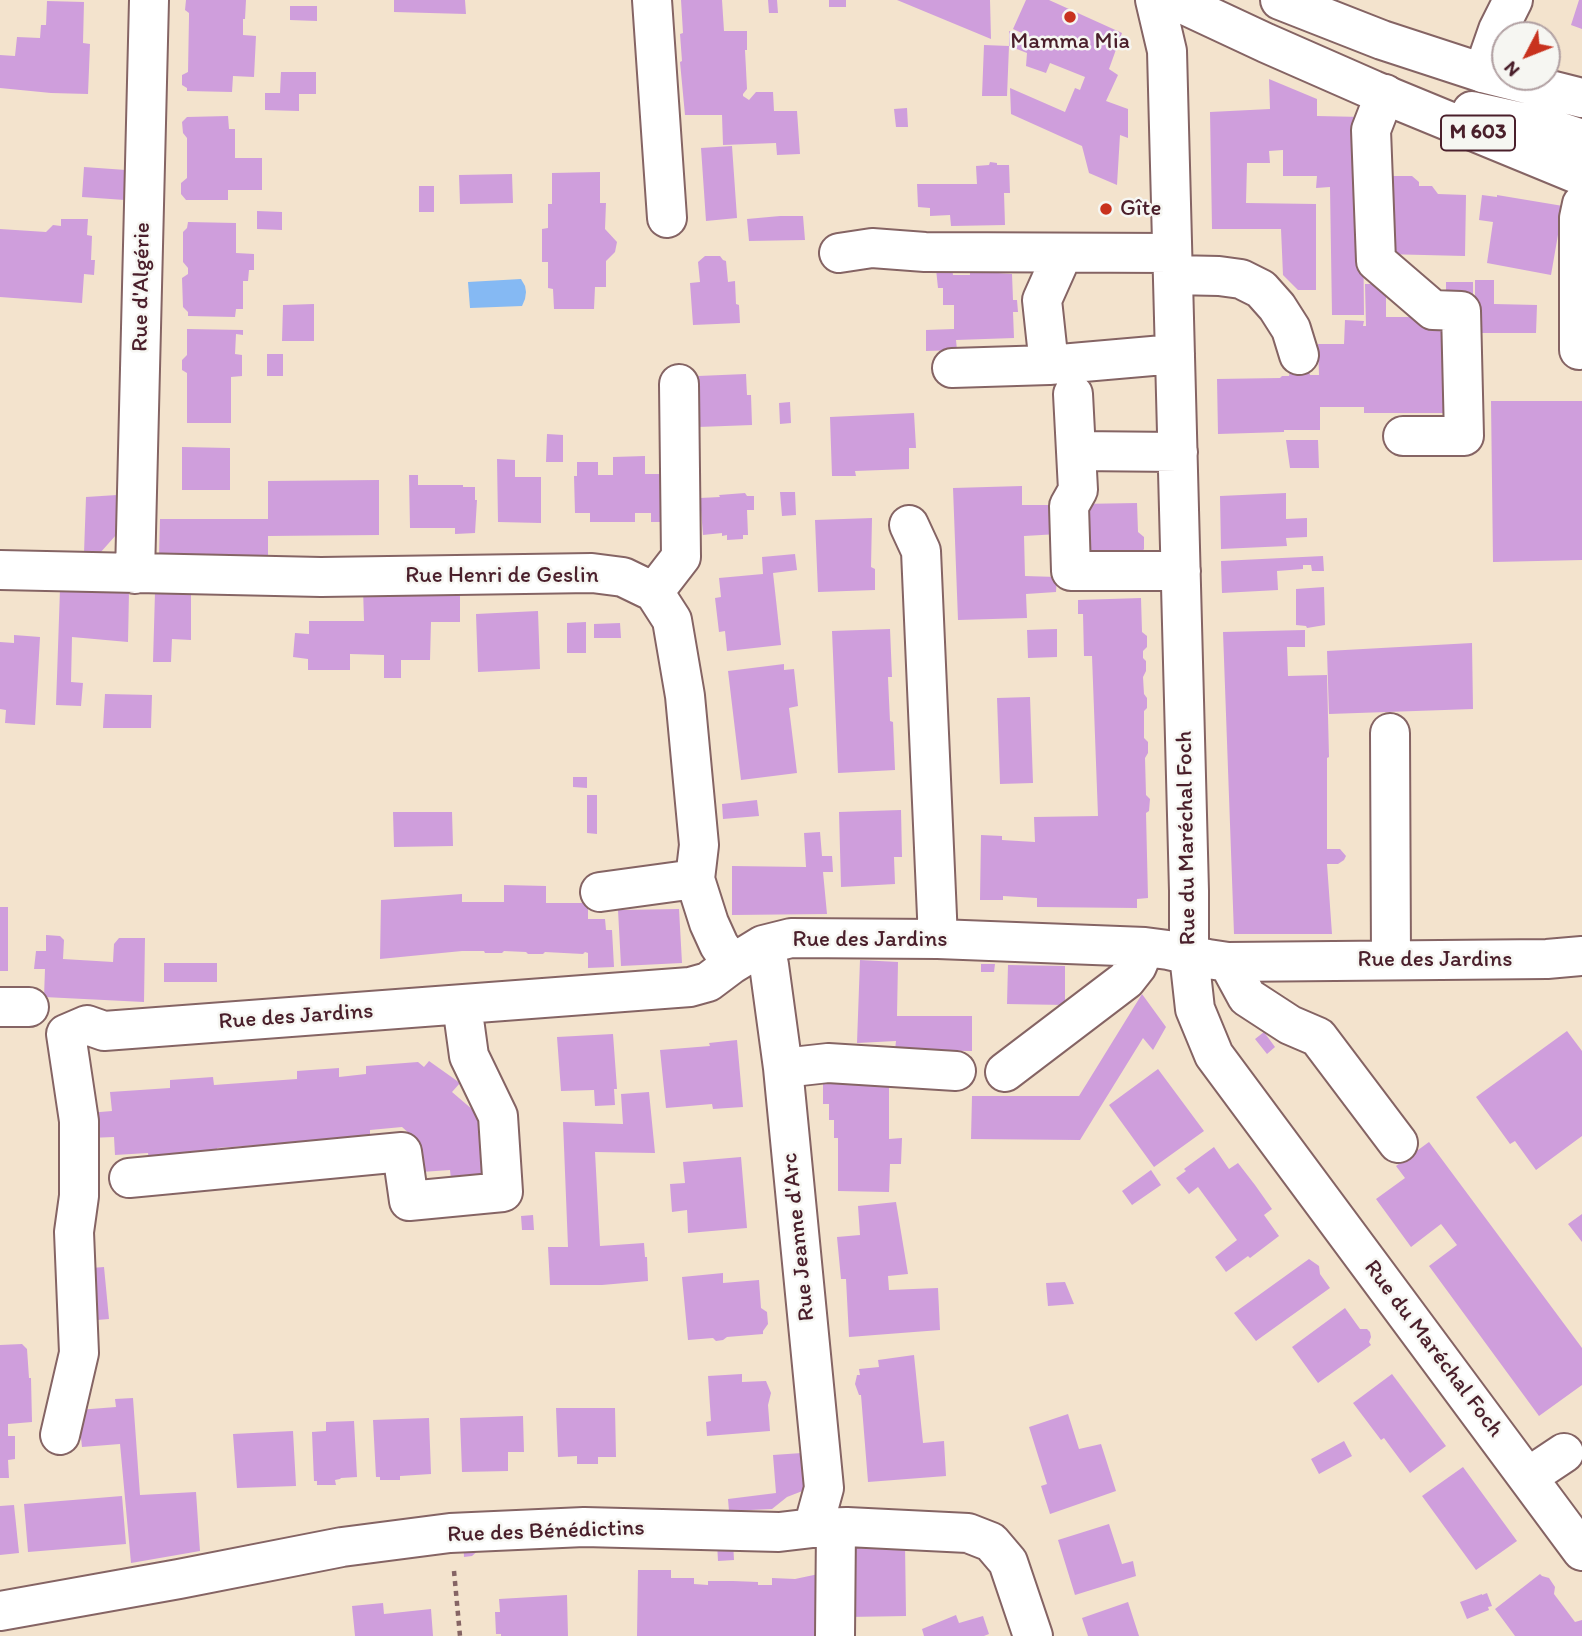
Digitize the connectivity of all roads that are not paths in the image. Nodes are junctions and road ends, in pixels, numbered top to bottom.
1 (149, 0) edge
2 (652, 0) edge
3 (1155, 0) edge
4 (1174, 0) edge
5 (1280, 0) edge
6 (1513, 0) edge
7 (1382, 40) junction
8 (1483, 73) junction
9 (1379, 92) junction
10 (1582, 98) edge
11 (1566, 133) edge
12 (1582, 176) edge
13 (1582, 204) edge
14 (667, 218) dead end
15 (839, 253) dead end
16 (1063, 253) junction
17 (1172, 264) junction
18 (1578, 350) dead end
19 (1175, 354) junction
20 (1299, 355) dead end
21 (1049, 365) junction
22 (952, 368) dead end
23 (679, 384) dead end
24 (1073, 394) dead end
25 (1403, 436) dead end
26 (1077, 451) junction
27 (1178, 452) junction
28 (909, 525) dead end
29 (0, 570) edge
30 (1181, 571) junction
31 (135, 574) junction
32 (654, 592) junction
33 (1390, 733) dead end
34 (695, 878) junction
35 (600, 892) dead end
36 (938, 939) junction
37 (1145, 947) junction
38 (747, 955) junction
39 (1189, 955) junction
40 (1582, 956) edge
41 (1391, 960) junction
42 (1228, 962) junction
43 (462, 1005) junction
44 (783, 1068) junction
45 (956, 1072) dead end
46 (1005, 1072) dead end
47 (1398, 1143) dead end
48 (129, 1178) dead end
49 (60, 1435) dead end
50 (1564, 1453) dead end
51 (1528, 1478) junction
52 (825, 1528) junction
53 (1582, 1551) edge
54 (0, 1611) edge
55 (835, 1636) edge
56 (1033, 1636) edge

1 - 31 street, Rue d'Algérie
2 - 14 street
3 - 17 street, Rue du Maréchal Foch
4 - 9 street, M 603
5 - 7 street, M 603
6 - 8 street
7 - 8 street, M 603
7 - 11 street
8 - 10 street, M 603
9 - 11 street
9 - 12 street, M 603
9 - 25 street
13 - 18 street
15 - 16 street
16 - 17 street
16 - 21 street
17 - 19 street, Rue du Maréchal Foch
17 - 20 street
19 - 21 street
19 - 27 street, Rue du Maréchal Foch
21 - 22 street
23 - 32 street
24 - 26 street
26 - 27 street
26 - 30 street
27 - 30 street, Rue du Maréchal Foch
28 - 36 street
29 - 31 street, Rue Henri de Geslin
30 - 39 street, Rue du Maréchal Foch
31 - 32 street, Rue Henri de Geslin
32 - 34 street
33 - 41 street
34 - 35 street
34 - 38 street
36 - 37 street, Rue des Jardins
36 - 38 street, Rue des Jardins
37 - 39 street, Rue des Jardins
37 - 46 street
38 - 43 street, Rue des Jardins
38 - 44 street, Rue Jeanne d'Arc
39 - 42 street, Rue des Jardins
39 - 51 street, Rue du Maréchal Foch
40 - 41 street, Rue des Jardins
41 - 42 street, Rue des Jardins
42 - 47 street
43 - 48 street
43 - 49 street, Rue des Jardins
44 - 45 street
44 - 52 street, Rue Jeanne d'Arc
50 - 51 street
51 - 53 street, Rue du Maréchal Foch
52 - 54 street, Rue des Bénédictins
52 - 55 street, Rue Jeanne d'Arc
52 - 56 street, Rue des Bénédictins

